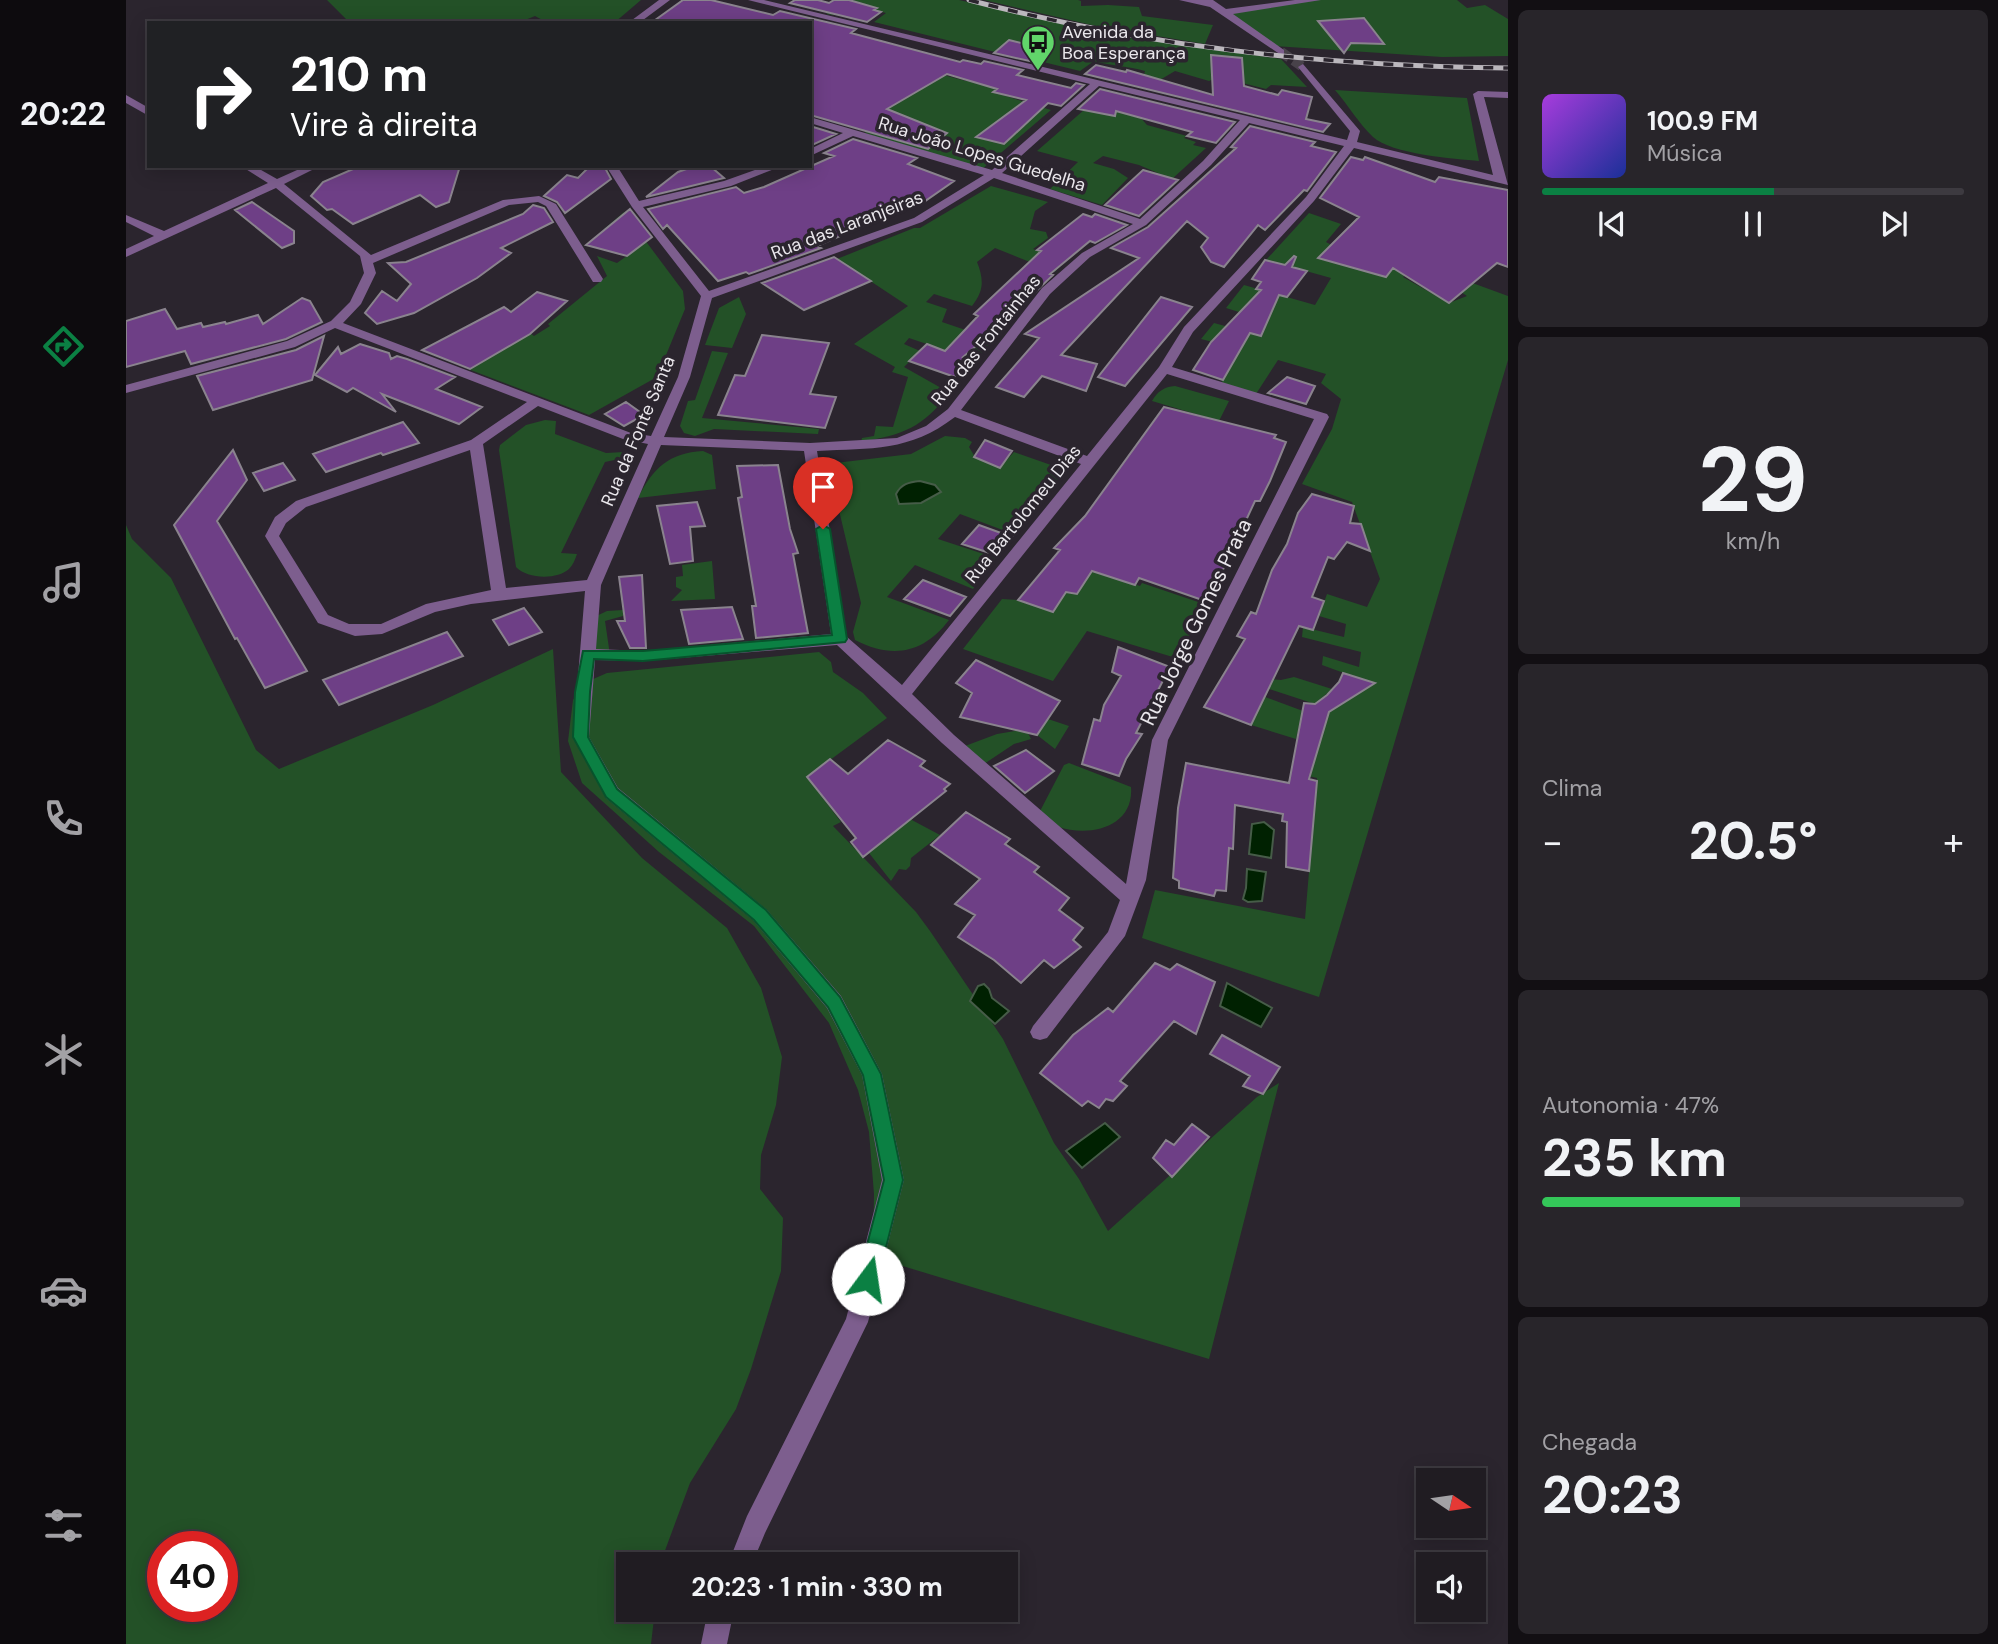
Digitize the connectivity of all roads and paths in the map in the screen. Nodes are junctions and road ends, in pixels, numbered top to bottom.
1 (657, 0) edge
2 (665, 0) edge
3 (753, 0) edge
4 (1184, 0) edge
5 (1315, 0) edge
6 (1210, 1) edge
7 (649, 11) junction
8 (1226, 12) junction
9 (636, 21) edge
10 (1282, 52) tunnel mouth
11 (1303, 67) tunnel mouth
12 (1097, 83) junction
13 (1508, 94) edge
14 (126, 98) edge
15 (147, 112) edge
16 (1247, 119) junction
17 (812, 121) edge
18 (853, 132) junction
19 (1352, 144) junction
20 (812, 152) edge
21 (249, 168) edge
22 (311, 168) edge
23 (612, 168) edge
24 (771, 168) edge
25 (994, 174) junction
26 (1504, 181) edge
27 (277, 184) junction
28 (636, 205) junction
29 (126, 218) edge
30 (1142, 223) junction
31 (164, 236) junction
32 (126, 253) edge
33 (367, 261) junction
34 (597, 279) dead end
35 (707, 296) junction
36 (335, 324) junction
37 (1164, 369) junction
38 (126, 388) edge
39 (535, 402) junction
40 (953, 412) junction
41 (655, 441) junction
42 (476, 443) junction
43 (810, 447) junction
44 (1089, 462) junction
45 (593, 585) junction
46 (499, 593) junction
47 (840, 639) junction
48 (588, 654) junction
49 (903, 695) junction
50 (1130, 898) junction
51 (1040, 1032) dead end
52 (745, 1552) edge
53 (719, 1622) edge
54 (715, 1644) edge

1 - 7 street
2 - 7 street
3 - 12 street
4 - 6 street
5 - 8 street
6 - 8 street
7 - 9 street
8 - 10 street
11 - 19 street
12 - 16 street
12 - 25 street, Rua das Laranjeiras
13 - 26 street
14 - 15 street
16 - 19 street
16 - 30 street, Rua das Fontainhas
17 - 18 street, Rua João Lopes Guedelha
18 - 20 street
18 - 25 street, Rua João Lopes Guedelha
19 - 26 street
19 - 37 street, Rua Bartolomeu Dias
21 - 27 street
22 - 27 street
23 - 28 street
24 - 28 street
25 - 30 street, Rua João Lopes Guedelha
25 - 35 street, Rua das Laranjeiras
27 - 31 street
27 - 33 street
28 - 35 street
29 - 31 street
30 - 40 street, Rua das Fontainhas
31 - 32 street
33 - 34 street
33 - 36 street
35 - 41 street, Rua da Fonte Santa
36 - 38 street
36 - 39 street, Rua das Fontainhas
37 - 44 street, Rua Bartolomeu Dias
37 - 50 street, Rua Jorge Gomes Prata
39 - 41 street, Rua das Fontainhas
39 - 42 street
40 - 43 street, Rua das Fontainhas
40 - 44 street
41 - 43 street, Rua das Fontainhas
41 - 45 street, Rua da Fonte Santa
42 - 46 street
42 - 46 street
43 - 47 street
44 - 49 street, Rua Bartolomeu Dias
45 - 46 street
45 - 48 street, Rua da Fonte Santa
47 - 48 street
47 - 49 street
48 - 52 street, Rua da Fonte Santa
49 - 50 street
50 - 51 street, Rua Jorge Gomes Prata
53 - 54 street

